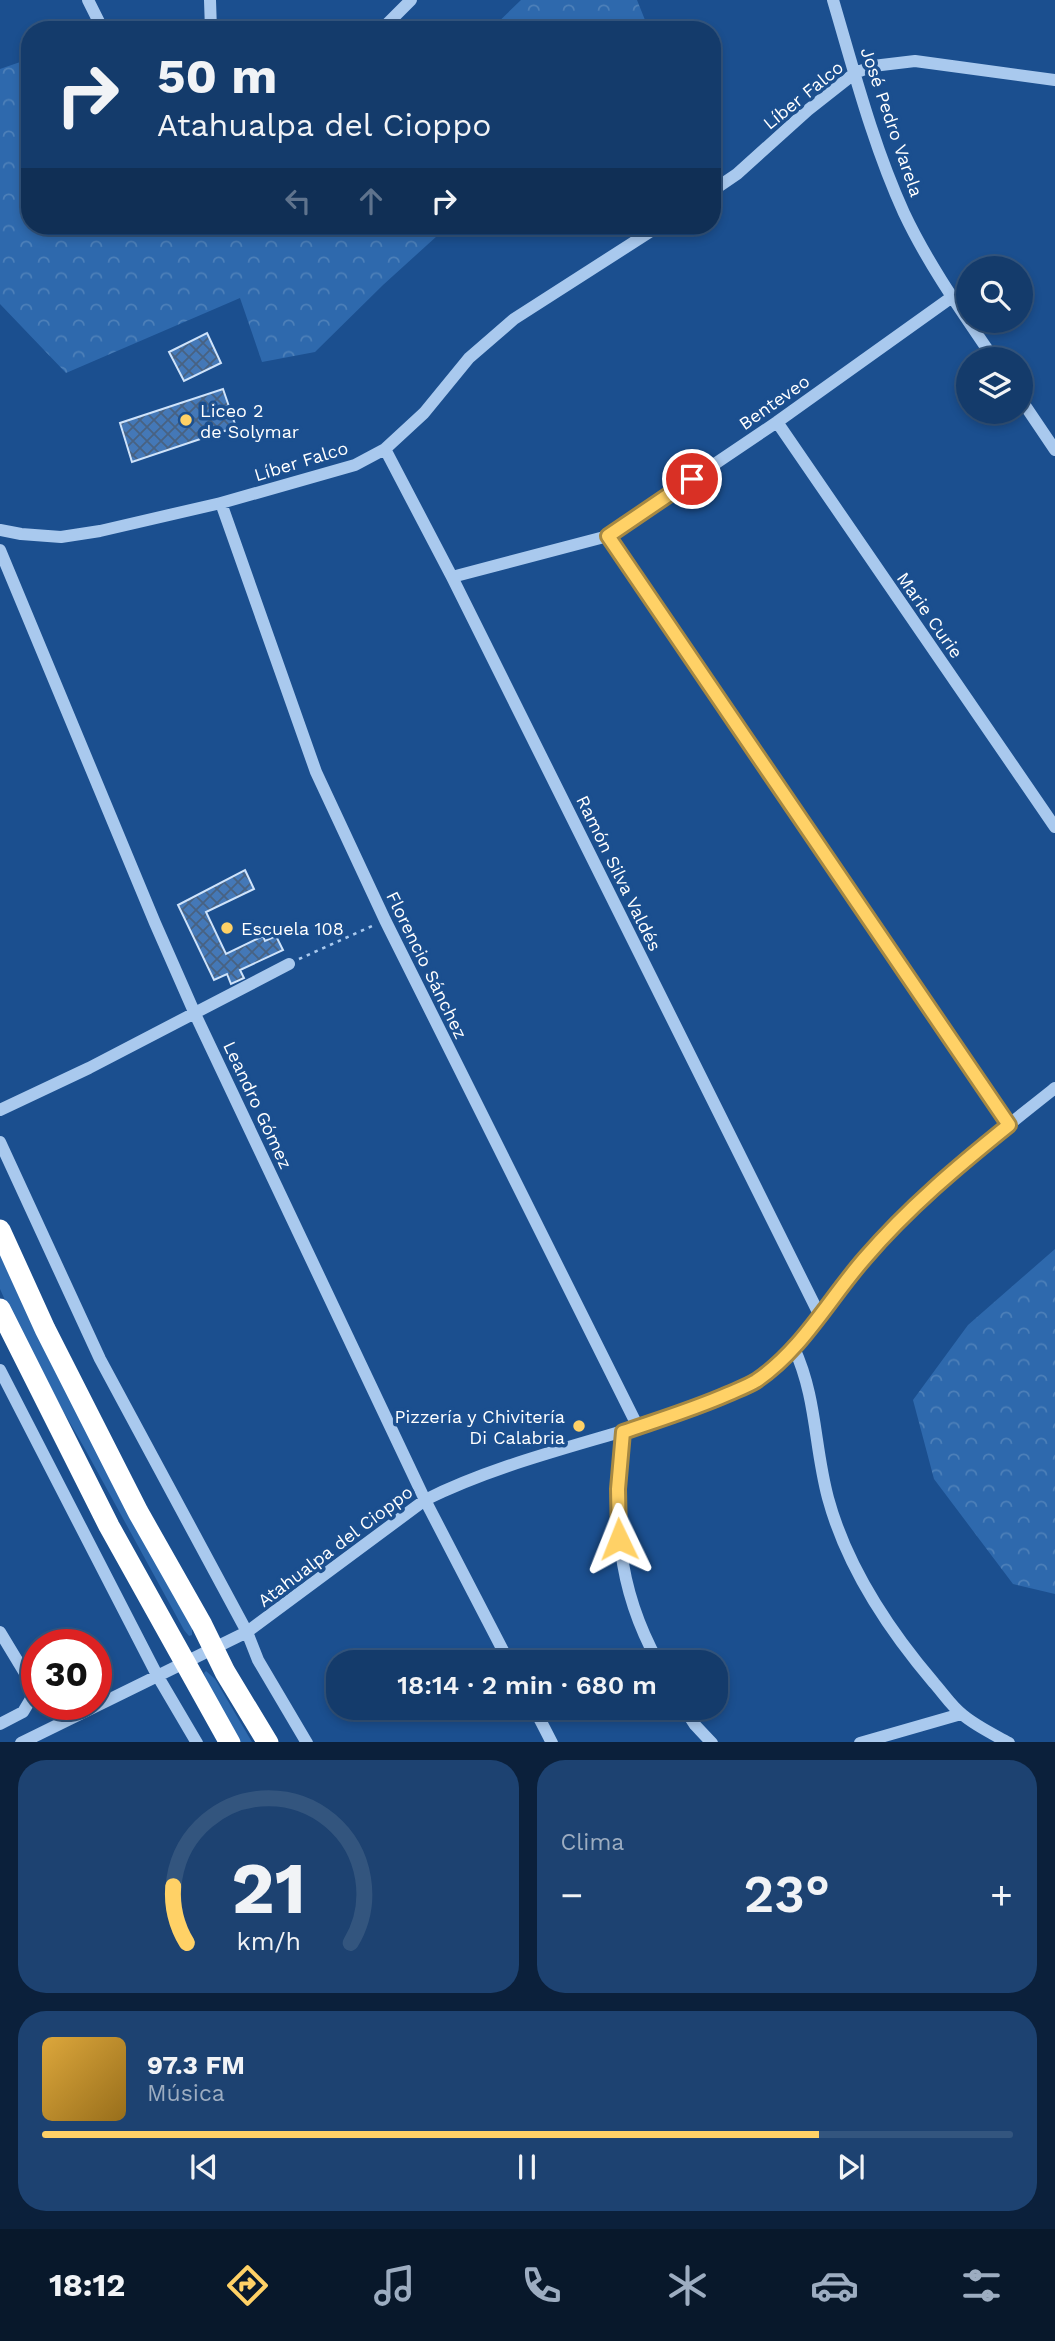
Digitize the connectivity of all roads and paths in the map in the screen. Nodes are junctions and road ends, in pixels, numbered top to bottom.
1 (88, 0) edge
2 (210, 0) edge
3 (411, 0) edge
4 (833, 0) edge
5 (98, 21) edge
6 (211, 21) edge
7 (390, 21) edge
8 (855, 73) junction
9 (1055, 80) edge
10 (721, 185) edge
11 (645, 235) edge
12 (952, 297) junction
13 (986, 347) edge
14 (1033, 417) edge
15 (777, 422) junction
16 (385, 449) junction
17 (1055, 450) edge
18 (221, 503) junction
19 (0, 530) edge
20 (608, 536) junction
21 (0, 550) edge
22 (452, 577) junction
23 (1055, 827) edge
24 (385, 920) junction
25 (289, 964) joint
26 (195, 1014) junction
27 (1055, 1088) edge
28 (0, 1110) edge
29 (1009, 1125) junction
30 (0, 1142) edge
31 (0, 1230) edge
32 (0, 1309) edge
33 (819, 1314) junction
34 (794, 1348) junction
35 (0, 1372) edge
36 (6, 1395) edge
37 (638, 1427) junction
38 (623, 1432) junction
39 (425, 1500) junction
40 (0, 1632) edge
41 (247, 1632) junction
42 (214, 1649) junction
43 (503, 1650) edge
44 (651, 1650) edge
45 (184, 1662) junction
46 (157, 1675) junction
47 (961, 1714) junction
48 (540, 1720) edge
49 (692, 1720) edge
50 (0, 1724) edge
51 (21, 1742) edge
52 (197, 1742) edge
53 (230, 1742) edge
54 (268, 1742) edge
55 (307, 1742) edge
56 (552, 1742) edge
57 (712, 1742) edge
58 (860, 1742) edge
59 (1009, 1742) edge

1 - 5 street
2 - 6 street
3 - 7 street
4 - 8 street, José Pedro Varela
8 - 9 street, Líber Falco
8 - 10 street, Líber Falco
8 - 12 street, José Pedro Varela
11 - 16 street, Líber Falco
12 - 13 street, José Pedro Varela
12 - 15 street, Benteveo
14 - 17 street
15 - 20 street, Benteveo
15 - 23 street, Marie Curie
16 - 18 street, Líber Falco
16 - 22 street, Ramón Silva Valdés
18 - 19 street, Líber Falco
18 - 24 street, Florencio Sánchez
20 - 22 street, Benteveo
20 - 29 street
21 - 26 street, Leandro Gómez
22 - 33 street, Ramón Silva Valdés
24 - 25 path
24 - 37 street, Florencio Sánchez
25 - 26 street
26 - 28 street
26 - 39 street, Leandro Gómez
27 - 29 street, Atahualpa del Cioppo
29 - 33 street, Atahualpa del Cioppo
30 - 41 street
31 - 42 highway
32 - 45 highway
33 - 34 street, Atahualpa del Cioppo
34 - 37 street, Atahualpa del Cioppo
34 - 47 street
35 - 36 street
36 - 46 street
37 - 38 street, Atahualpa del Cioppo
38 - 39 street, Atahualpa del Cioppo
38 - 44 street
39 - 41 street, Atahualpa del Cioppo
39 - 43 street, Leandro Gómez
40 - 50 street
41 - 42 street, Atahualpa del Cioppo
41 - 55 street
42 - 45 street, Atahualpa del Cioppo
42 - 54 highway
45 - 46 street, Atahualpa del Cioppo
45 - 53 highway
46 - 51 street, Atahualpa del Cioppo
46 - 52 street
47 - 58 street
47 - 59 street
48 - 56 street
49 - 57 street

